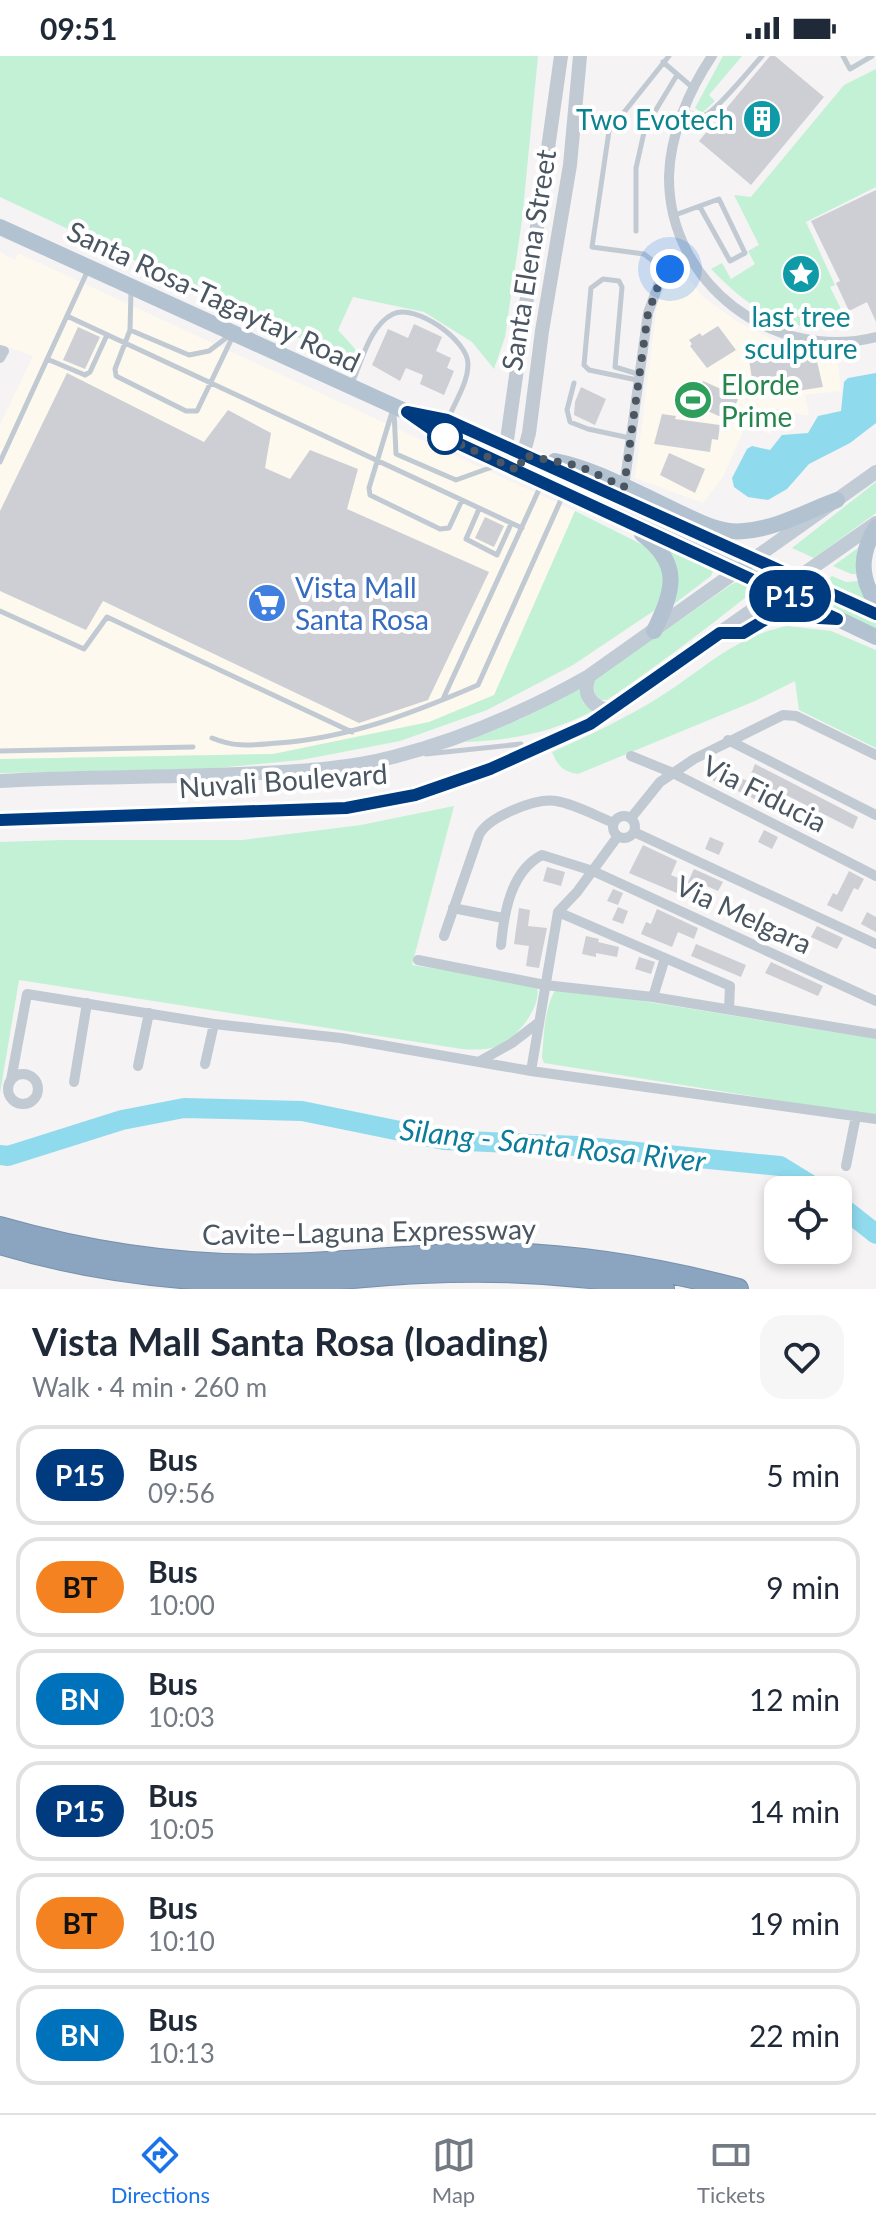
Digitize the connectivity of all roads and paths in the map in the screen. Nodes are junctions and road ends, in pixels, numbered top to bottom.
1 (561, 56) edge
2 (580, 56) edge
3 (669, 56) edge
4 (712, 56) edge
5 (762, 56) edge
6 (843, 56) edge
7 (872, 56) edge
8 (663, 62) junction
9 (677, 75) junction
10 (693, 88) junction
11 (685, 111) junction
12 (547, 160) junction
13 (570, 165) junction
14 (700, 207) junction
15 (674, 216) junction
16 (0, 227) edge
17 (636, 231) dead end
18 (691, 258) junction
19 (89, 267) junction
20 (667, 272) junction
21 (130, 286) junction
22 (67, 316) junction
23 (130, 330) junction
24 (234, 333) junction
25 (107, 335) junction
26 (876, 337) edge
27 (125, 343) junction
28 (0, 350) edge
29 (0, 358) edge
30 (47, 359) junction
31 (639, 377) junction
32 (210, 383) junction
33 (574, 383) dead end
34 (350, 388) junction
35 (400, 409) junction
36 (447, 420) junction
37 (631, 438) junction
38 (505, 455) junction
39 (377, 461) junction
40 (523, 461) junction
41 (0, 462) edge
42 (876, 472) edge
43 (543, 482) junction
44 (624, 487) junction
45 (564, 492) junction
46 (462, 500) junction
47 (837, 500) junction
48 (655, 501) junction
49 (479, 509) junction
50 (611, 512) junction
51 (511, 523) junction
52 (876, 525) edge
53 (683, 527) junction
54 (522, 528) junction
55 (754, 560) junction
56 (738, 571) junction
57 (796, 578) junction
58 (779, 590) junction
59 (876, 603) edge
60 (0, 611) edge
61 (876, 614) edge
62 (837, 619) junction
63 (654, 631) junction
64 (720, 633) junction
65 (876, 637) edge
66 (589, 676) junction
67 (443, 700) junction
68 (611, 710) junction
69 (353, 732) junction
70 (212, 738) dead end
71 (728, 740) junction
72 (521, 744) dead end
73 (193, 747) dead end
74 (0, 751) edge
75 (876, 755) edge
76 (631, 756) dead end
77 (391, 758) junction
78 (673, 773) junction
79 (0, 781) edge
80 (876, 815) edge
81 (631, 818) junction
82 (0, 820) edge
83 (614, 823) junction
84 (634, 832) junction
85 (618, 836) junction
86 (593, 871) junction
87 (876, 876) edge
88 (453, 908) junction
89 (558, 912) junction
90 (503, 918) junction
91 (444, 936) dead end
92 (876, 944) edge
93 (501, 945) dead end
94 (665, 958) junction
95 (418, 960) dead end
96 (545, 985) junction
97 (653, 997) junction
98 (876, 1001) edge
99 (87, 1003) junction
100 (729, 1009) junction
101 (149, 1013) junction
102 (538, 1023) junction
103 (214, 1024) junction
104 (876, 1034) edge
105 (480, 1061) junction
106 (205, 1064) dead end
107 (138, 1066) dead end
108 (531, 1071) junction
109 (11, 1080) dead end
110 (74, 1082) dead end
111 (856, 1116) junction
112 (876, 1119) edge
113 (846, 1166) dead end
114 (0, 1227) edge
115 (0, 1244) edge
116 (664, 1289) edge
117 (738, 1289) edge

1 - 12 street, Santa Elena Street
2 - 13 street, Santa Elena Street
3 - 8 lane
4 - 10 street
5 - 11 lane
6 - 7 lane
8 - 9 lane
8 - 20 lane
9 - 10 lane
9 - 17 lane
10 - 11 street
11 - 15 street
12 - 13 street
12 - 38 street, Santa Elena Street
13 - 40 street, Santa Elena Street
14 - 14 lane
14 - 15 lane
15 - 18 street
16 - 19 main road, Santa Rosa-Tagaytay Road
18 - 20 street
18 - 26 street
19 - 21 main road, Santa Rosa-Tagaytay Road
19 - 22 lane
20 - 31 street
21 - 23 lane
21 - 24 main road, Santa Rosa-Tagaytay Road
22 - 25 lane
22 - 30 lane
23 - 24 lane
23 - 27 lane
24 - 32 lane
24 - 34 main road, Santa Rosa-Tagaytay Road
25 - 27 lane
25 - 30 lane
27 - 32 lane
27 - 32 lane
28 - 29 street
30 - 41 lane
31 - 31 lane
31 - 37 street
32 - 39 lane
33 - 37 lane
34 - 35 main road, Santa Rosa-Tagaytay Road
34 - 36 lane
35 - 36 main road, Santa Rosa-Tagaytay Road
35 - 38 main road, Santa Rosa-Tagaytay Road
35 - 38 lane
35 - 39 lane
36 - 38 main road, Santa Rosa-Tagaytay Road
37 - 44 street
38 - 40 main road, Santa Rosa-Tagaytay Road
39 - 46 lane
39 - 46 lane
40 - 43 main road, Santa Rosa-Tagaytay Road
40 - 44 main road
40 - 53 main road, Santa Rosa-Tagaytay Road
42 - 47 main road, Nuvali Boulevard
43 - 45 main road, Santa Rosa-Tagaytay Road
43 - 54 lane
44 - 48 main road
45 - 50 main road, Santa Rosa-Tagaytay Road
45 - 67 lane
46 - 49 lane
47 - 48 main road
47 - 55 main road, Nuvali Boulevard
48 - 53 main road
49 - 51 lane
49 - 51 lane
50 - 56 main road, Santa Rosa-Tagaytay Road
50 - 63 main road
51 - 54 lane
52 - 57 main road, Nuvali Boulevard
52 - 59 main road
53 - 55 main road, Santa Rosa-Tagaytay Road
54 - 67 lane
55 - 56 main road, Nuvali Boulevard
55 - 57 main road, Santa Rosa-Tagaytay Road
56 - 58 main road, Santa Rosa-Tagaytay Road
56 - 63 main road, Nuvali Boulevard
57 - 58 main road, Nuvali Boulevard
57 - 61 main road, Santa Rosa-Tagaytay Road
58 - 62 main road, Santa Rosa-Tagaytay Road
58 - 64 main road, Nuvali Boulevard
60 - 69 lane
62 - 64 main road
62 - 65 main road, Santa Rosa-Tagaytay Road
63 - 66 main road, Nuvali Boulevard
64 - 68 main road, Nuvali Boulevard
66 - 68 main road
66 - 77 main road, Nuvali Boulevard
67 - 69 lane
68 - 82 main road, Nuvali Boulevard
69 - 70 lane
71 - 75 street
71 - 78 street
71 - 80 street
72 - 77 lane, Nuvali Boulevard
73 - 74 lane
76 - 78 street, Via Fiducia
77 - 79 main road, Nuvali Boulevard
78 - 81 street
78 - 87 street, Via Fiducia
81 - 83 street
81 - 84 street
83 - 85 street
83 - 88 street
84 - 85 street
84 - 92 street
85 - 86 street
86 - 89 street
86 - 90 street, Via Melgara
86 - 98 street, Via Melgara
88 - 90 street
88 - 91 street
89 - 94 street
89 - 96 street
90 - 93 street, Via Melgara
94 - 97 street
94 - 100 street
95 - 96 street
96 - 97 street
96 - 102 street
97 - 100 street
99 - 101 street
99 - 109 street
99 - 110 street
100 - 104 street
101 - 103 street
101 - 107 street
102 - 105 street
102 - 108 street
103 - 105 street
103 - 106 street
105 - 108 street
108 - 111 street
111 - 112 street
111 - 113 street
114 - 117 highway, Cavite–Laguna Expressway
115 - 116 highway, Cavite–Laguna Expressway

